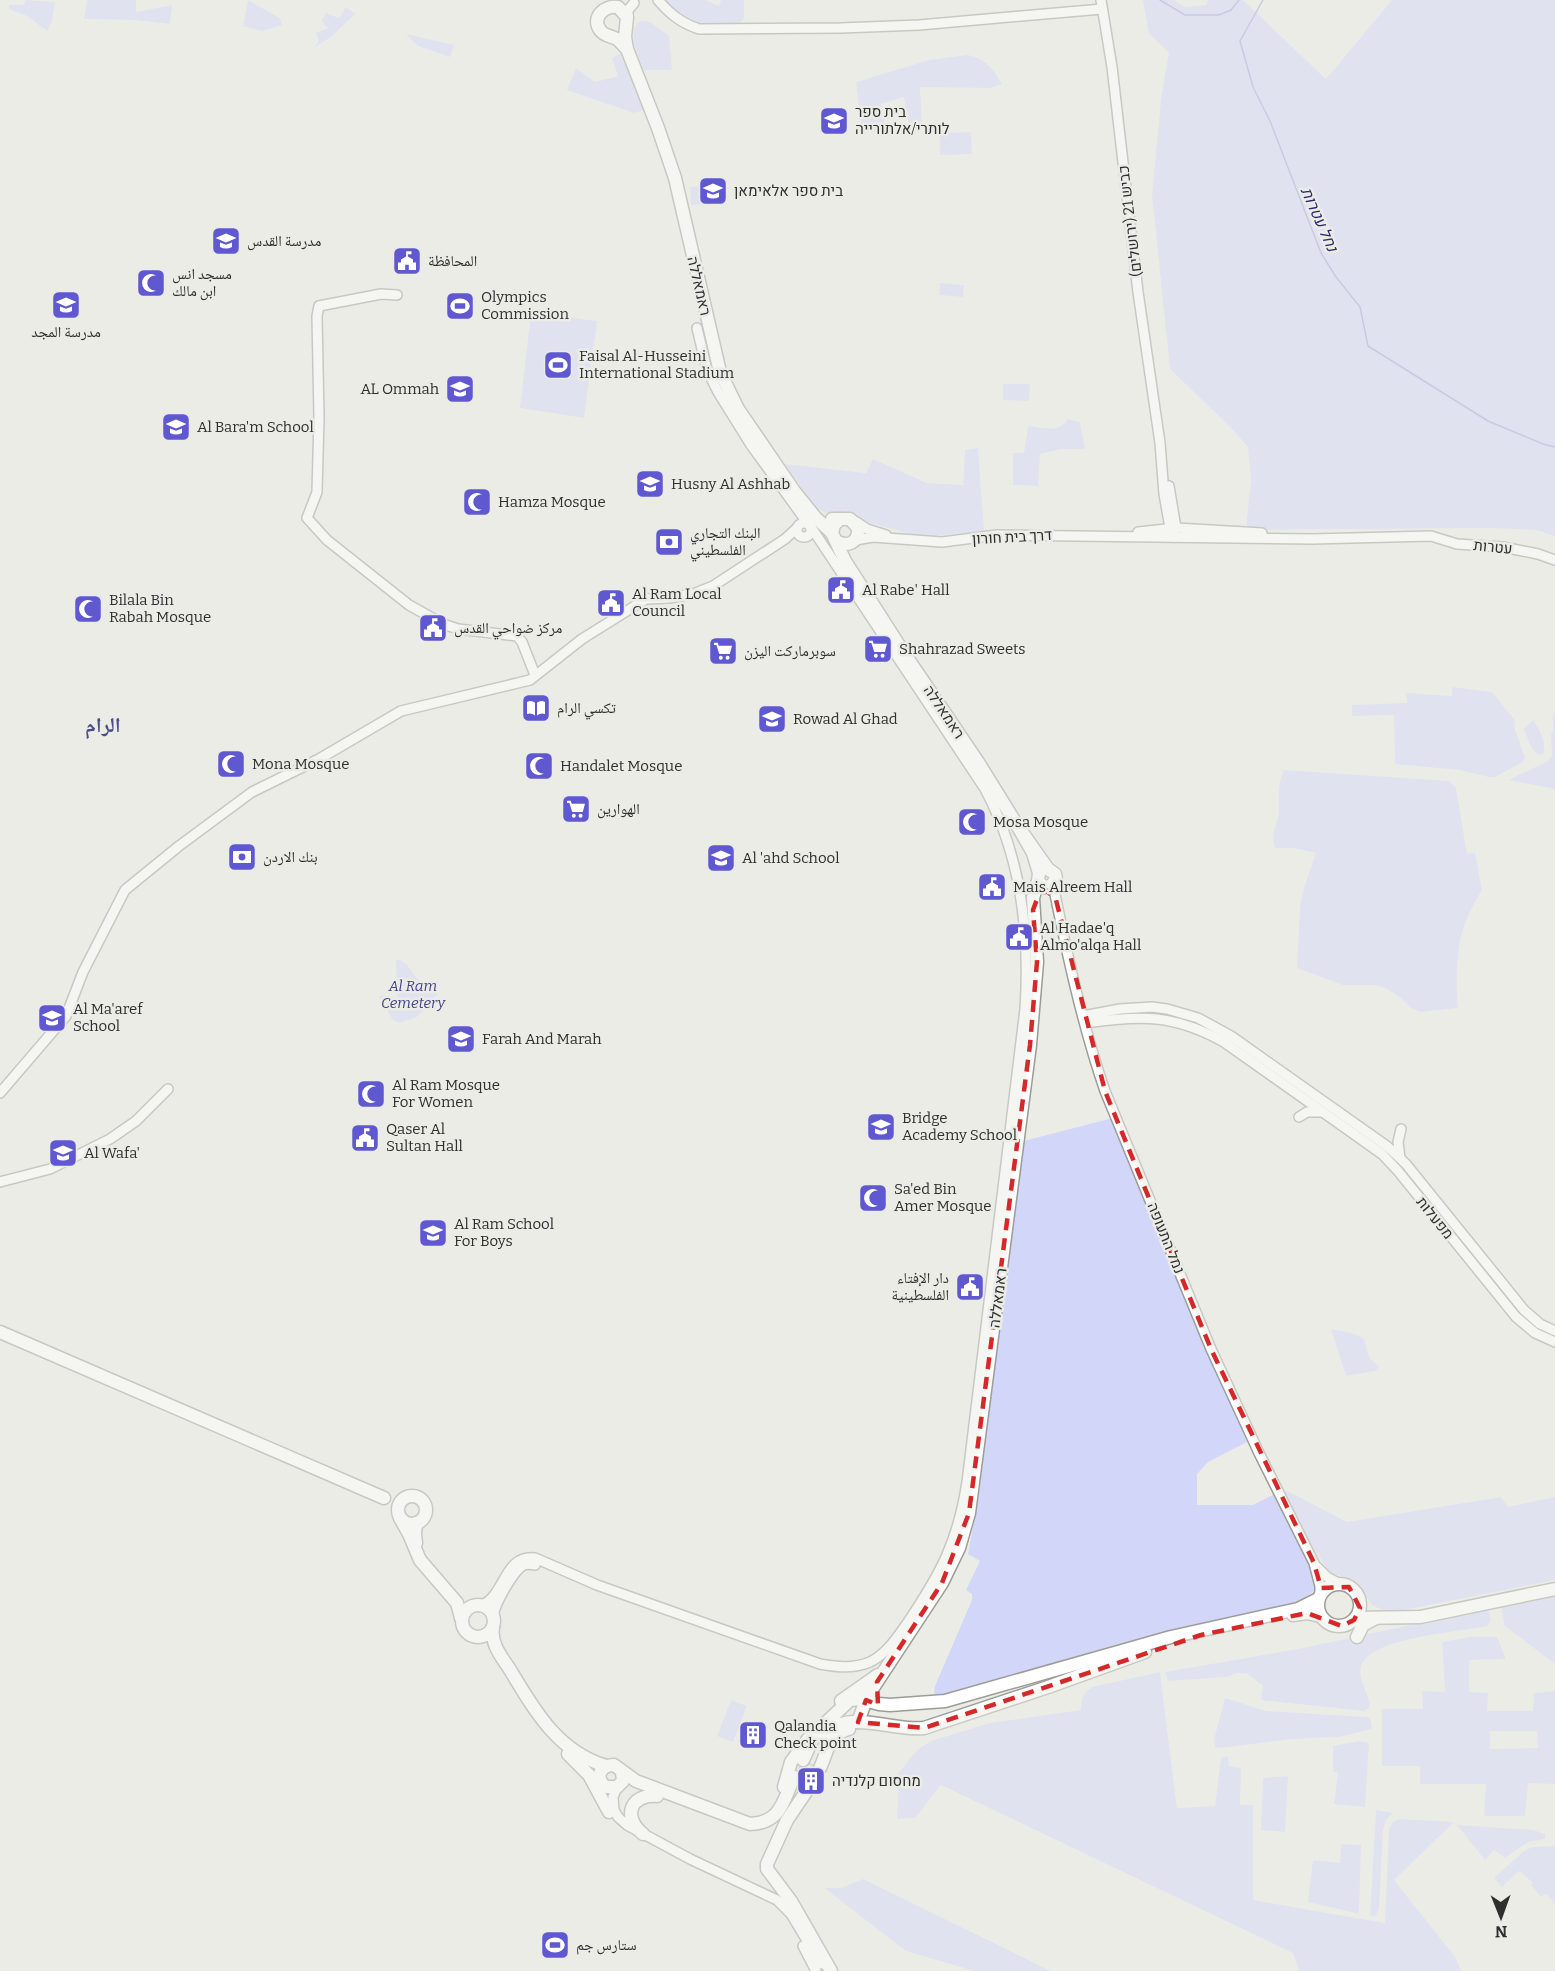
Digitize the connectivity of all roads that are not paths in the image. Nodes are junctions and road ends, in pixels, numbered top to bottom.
1 (599, 0) edge
2 (658, 0) edge
3 (635, 1) edge
4 (1102, 4) edge
5 (617, 5) edge
6 (600, 13) junction
7 (627, 24) junction
8 (611, 37) junction
9 (627, 50) junction
10 (397, 295) dead end
11 (697, 328) dead end
12 (790, 501) junction
13 (806, 506) junction
14 (1170, 509) junction
15 (847, 520) junction
16 (810, 526) junction
17 (1196, 528) junction
18 (1156, 530) junction
19 (1173, 531) junction
20 (800, 532) junction
21 (1115, 535) junction
22 (1431, 536) joint
23 (834, 537) junction
24 (1312, 539) junction
25 (854, 541) junction
26 (909, 541) junction
27 (830, 557) junction
28 (1555, 560) edge
29 (851, 570) junction
30 (535, 675) junction
31 (1017, 825) junction
32 (1044, 880) junction
33 (1033, 910) junction
34 (1084, 1019) junction
35 (168, 1089) dead end
36 (0, 1093) edge
37 (1322, 1112) junction
38 (1299, 1117) dead end
39 (1401, 1129) dead end
40 (1400, 1158) junction
41 (0, 1182) edge
42 (1555, 1331) edge
43 (0, 1332) edge
44 (1555, 1342) edge
45 (400, 1509) junction
46 (416, 1523) junction
47 (1314, 1563) junction
48 (510, 1577) junction
49 (1340, 1584) junction
50 (1555, 1589) edge
51 (1319, 1597) junction
52 (1360, 1605) junction
53 (477, 1606) junction
54 (1320, 1616) junction
55 (1380, 1617) junction
56 (461, 1618) junction
57 (1356, 1618) junction
58 (493, 1622) junction
59 (481, 1637) junction
60 (1358, 1637) dead end
61 (1154, 1645) junction
62 (887, 1666) junction
63 (877, 1682) junction
64 (866, 1700) junction
65 (890, 1705) junction
66 (858, 1722) junction
67 (875, 1724) junction
68 (563, 1749) junction
69 (809, 1762) junction
70 (606, 1766) junction
71 (622, 1772) junction
72 (602, 1782) junction
73 (802, 1782) junction
74 (618, 1786) junction
75 (657, 1796) junction
76 (609, 1812) junction
77 (750, 1824) junction
78 (643, 1834) junction
79 (816, 1971) edge
80 (825, 1971) edge
81 (831, 1971) edge

1 - 6 highway
2 - 4 street
3 - 5 street
3 - 7 street
4 - 14 street, כביש 21 (ירושלים)
5 - 6 highway
5 - 7 highway
6 - 8 highway
7 - 8 highway
7 - 9 highway, ראמאללה
8 - 9 highway, ראמאללה
9 - 13 highway, ראמאללה
10 - 30 street
11 - 12 street
12 - 16 street
12 - 20 street
13 - 15 highway
13 - 23 highway, ראמאללה
14 - 17 street
14 - 18 street
14 - 19 street, כביש 21 (ירושלים)
15 - 23 highway
15 - 25 highway
15 - 26 street, דרך בית חורון
16 - 20 street
16 - 27 street
17 - 19 street, דרך בית חורון
17 - 24 street, דרך בית חורון
18 - 19 street, דרך בית חורון
18 - 21 street, דרך בית חורון
19 - 21 street, דרך בית חורון
19 - 24 street, דרך בית חורון
20 - 27 street
20 - 30 street
21 - 26 street, דרך בית חורון
22 - 24 street, דרך בית חורון
22 - 28 street, עטרות
23 - 25 highway
23 - 29 highway, ראמאללה
25 - 26 street, דרך בית חורון
25 - 29 highway
27 - 48 street
29 - 31 highway, ראמאללה
30 - 36 street
31 - 32 highway, ראמאללה
31 - 33 highway
32 - 33 highway, ראמאללה
32 - 34 street, נמל התעופה
33 - 62 highway, ראמאללה
34 - 37 street, מפעלות
34 - 40 street, מפעלות
34 - 47 street, נמל התעופה
35 - 41 street
37 - 38 street
37 - 44 street, מפעלות
39 - 40 street
40 - 42 street, מפעלות
43 - 45 highway
45 - 46 highway
45 - 46 highway
45 - 56 highway
46 - 53 highway
47 - 49 street, נמל התעופה
47 - 51 street, נמל התעופה
48 - 53 street
48 - 58 street
49 - 51 highway
49 - 52 highway
50 - 55 highway
51 - 54 highway
51 - 61 highway
52 - 55 highway
52 - 57 highway
53 - 56 highway
53 - 58 highway
54 - 57 highway
54 - 61 highway
55 - 57 highway
55 - 60 highway
56 - 59 highway
58 - 59 highway
58 - 70 highway
59 - 68 highway
61 - 65 highway
61 - 67 highway
62 - 63 highway, ראמאללה
62 - 69 highway, ראמאללה
63 - 64 highway, ראמאללה
63 - 65 highway
64 - 65 highway
64 - 66 highway, ראמאללה
64 - 69 highway
66 - 67 highway
66 - 69 highway
67 - 69 highway
68 - 72 highway
68 - 76 highway
69 - 77 highway
70 - 71 highway
70 - 72 highway
71 - 74 highway
71 - 77 highway
72 - 74 highway
72 - 76 street
73 - 75 highway
73 - 77 highway
73 - 81 highway
74 - 75 highway
74 - 78 street
75 - 78 highway
76 - 79 street
78 - 80 street

